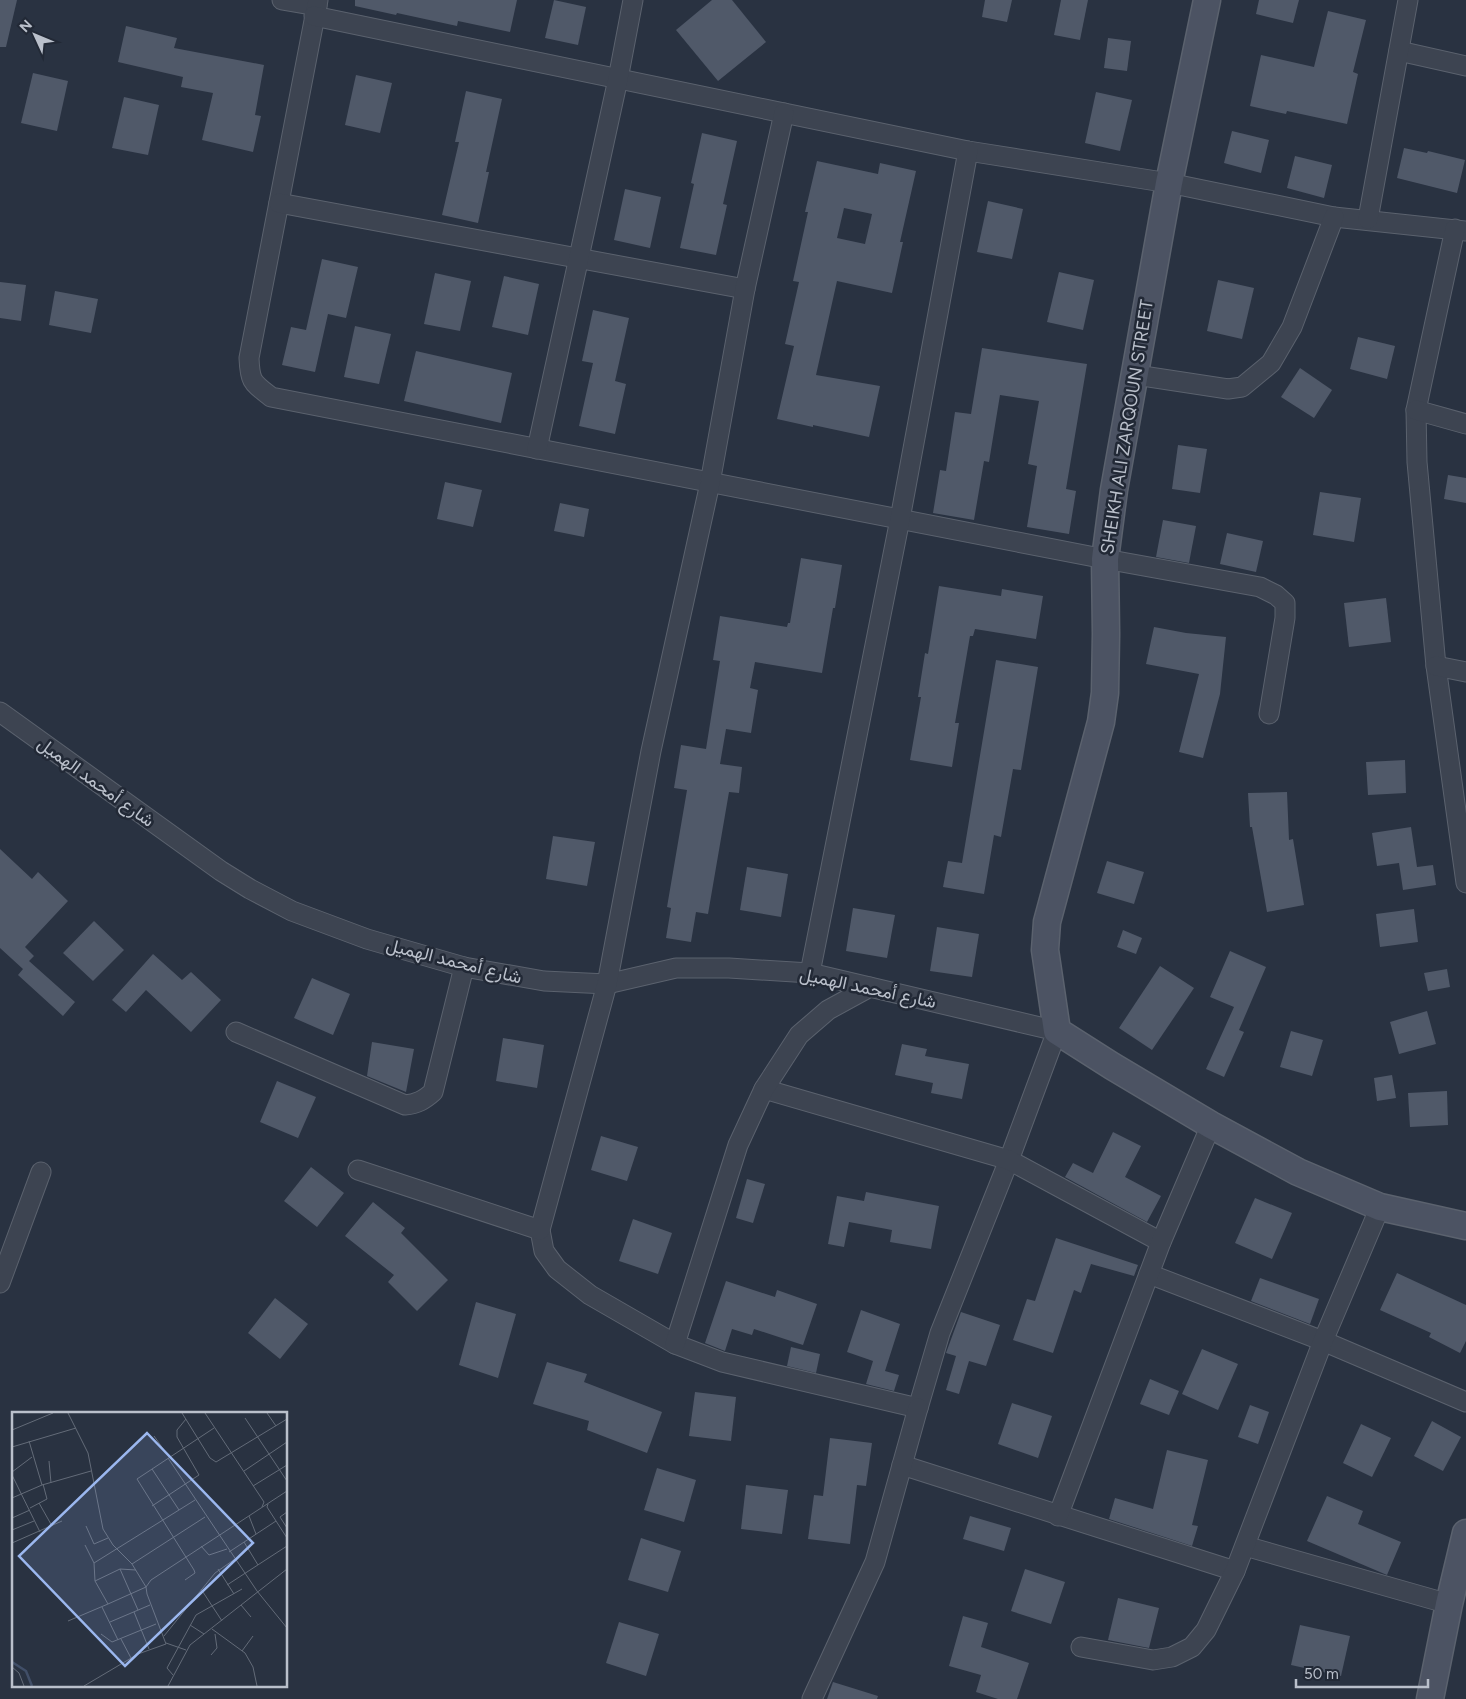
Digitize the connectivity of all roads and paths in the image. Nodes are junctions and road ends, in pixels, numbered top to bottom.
1 (282, 0) edge
2 (633, 0) edge
3 (1207, 0) edge
4 (1408, 0) edge
5 (316, 7) edge
6 (1399, 52) junction
7 (1466, 66) edge
8 (618, 79) junction
9 (784, 113) junction
10 (968, 151) junction
11 (1169, 183) junction
12 (279, 203) junction
13 (1334, 217) junction
14 (1368, 219) junction
15 (1460, 230) edge
16 (579, 258) junction
17 (745, 289) junction
18 (1136, 375) junction
19 (1416, 410) junction
20 (1466, 424) edge
21 (537, 449) junction
22 (710, 483) junction
23 (900, 519) junction
24 (1105, 559) junction
25 (1436, 666) junction
26 (1466, 672) edge
27 (0, 712) edge
28 (1269, 714) dead end
29 (1466, 883) edge
30 (464, 967) junction
31 (810, 973) junction
32 (606, 984) junction
33 (870, 986) junction
34 (1057, 1031) junction
35 (236, 1032) dead end
36 (764, 1089) junction
37 (1211, 1125) junction
38 (1009, 1160) junction
39 (358, 1170) dead end
40 (41, 1172) dead end
41 (1380, 1207) junction
42 (1466, 1226) edge
43 (540, 1230) junction
44 (1161, 1242) junction
45 (1150, 1274) junction
46 (1, 1275) edge
47 (1323, 1341) junction
48 (674, 1344) junction
49 (1466, 1402) edge
50 (918, 1408) junction
51 (902, 1465) junction
52 (1058, 1516) junction
53 (1466, 1533) edge
54 (1245, 1546) junction
55 (1235, 1571) junction
56 (1449, 1604) junction
57 (1081, 1647) dead end
58 (812, 1699) edge
59 (1430, 1699) edge

1 - 5 street
2 - 8 street
3 - 11 main road, SHEIKH ALI ZARQOUN STREET
4 - 6 street
5 - 8 street
5 - 12 street
6 - 7 street
6 - 14 street
8 - 9 street
8 - 16 street
9 - 10 street
9 - 17 street
10 - 11 street
10 - 23 street
11 - 13 street
11 - 18 main road, SHEIKH ALI ZARQOUN STREET
12 - 16 street
12 - 21 street
13 - 14 street
13 - 18 street
14 - 15 street
15 - 19 street
16 - 17 street
16 - 21 street
17 - 22 street
18 - 24 main road, SHEIKH ALI ZARQOUN STREET
19 - 20 street
19 - 25 street
21 - 22 street
22 - 23 street
22 - 32 street
23 - 24 street
23 - 31 street
24 - 28 street
24 - 34 main road, SHEIKH ALI ZARQOUN STREET
25 - 26 street
25 - 29 street
27 - 30 street, شارع أمحمد الهميل
30 - 32 street, شارع أمحمد الهميل
30 - 35 street
31 - 32 street, شارع أمحمد الهميل
31 - 33 street, شارع أمحمد الهميل
32 - 43 street
33 - 34 street, شارع أمحمد الهميل
33 - 36 street
34 - 37 main road
34 - 38 street
36 - 38 street
36 - 48 street
37 - 41 main road
37 - 44 street
38 - 44 street
38 - 50 street
39 - 43 street
40 - 46 street
41 - 42 main road
41 - 47 street
43 - 48 street
44 - 45 street
45 - 47 street
45 - 52 street
47 - 49 street
47 - 54 street
48 - 50 street
50 - 51 street
51 - 52 street
51 - 58 street
52 - 55 street
53 - 56 main road
54 - 55 street
54 - 56 street
55 - 57 street
56 - 59 main road

